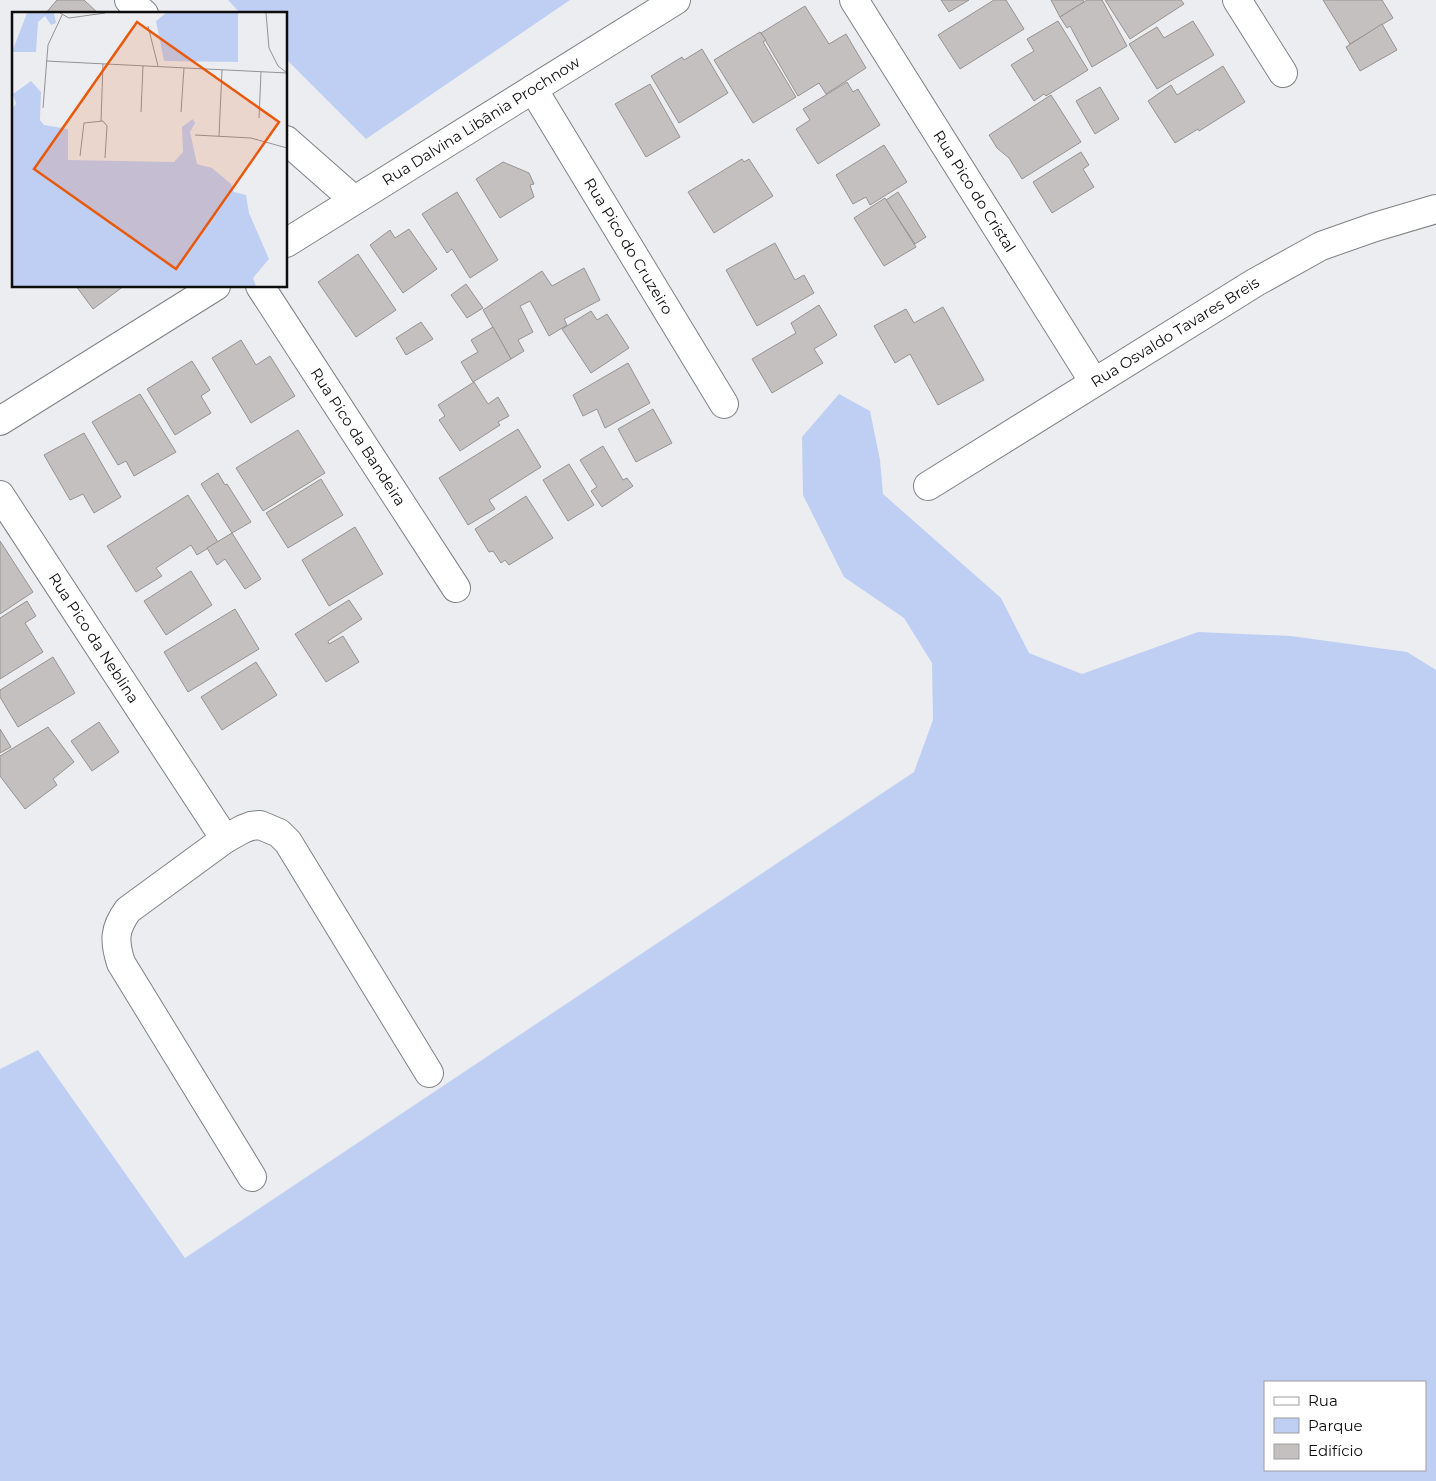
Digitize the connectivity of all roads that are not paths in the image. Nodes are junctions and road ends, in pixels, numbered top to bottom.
1 (128, 0) edge
2 (676, 0) edge
3 (854, 0) edge
4 (1237, 0) edge
5 (142, 12) edge
6 (1283, 73) dead end
7 (533, 89) junction
8 (288, 142) edge
9 (354, 200) junction
10 (1436, 209) edge
11 (288, 242) edge
12 (213, 288) edge
13 (261, 288) edge
14 (1094, 382) junction
15 (724, 404) dead end
16 (0, 421) edge
17 (928, 486) dead end
18 (0, 495) edge
19 (456, 588) dead end
20 (225, 839) junction
21 (429, 1073) dead end
22 (252, 1177) dead end

1 - 5 street
2 - 7 street, Rua Dalvina Libânia Prochnow
3 - 14 street, Rua Pico do Cristal
4 - 6 street
7 - 9 street, Rua Dalvina Libânia Prochnow
7 - 15 street, Rua Pico do Cruzeiro
8 - 9 street
9 - 11 street, Rua Dalvina Libânia Prochnow
10 - 14 street, Rua Osvaldo Tavares Breis
12 - 16 street
13 - 19 street, Rua Pico da Bandeira
14 - 17 street, Rua Osvaldo Tavares Breis
18 - 20 street, Rua Pico da Neblina
20 - 21 street
20 - 22 street

